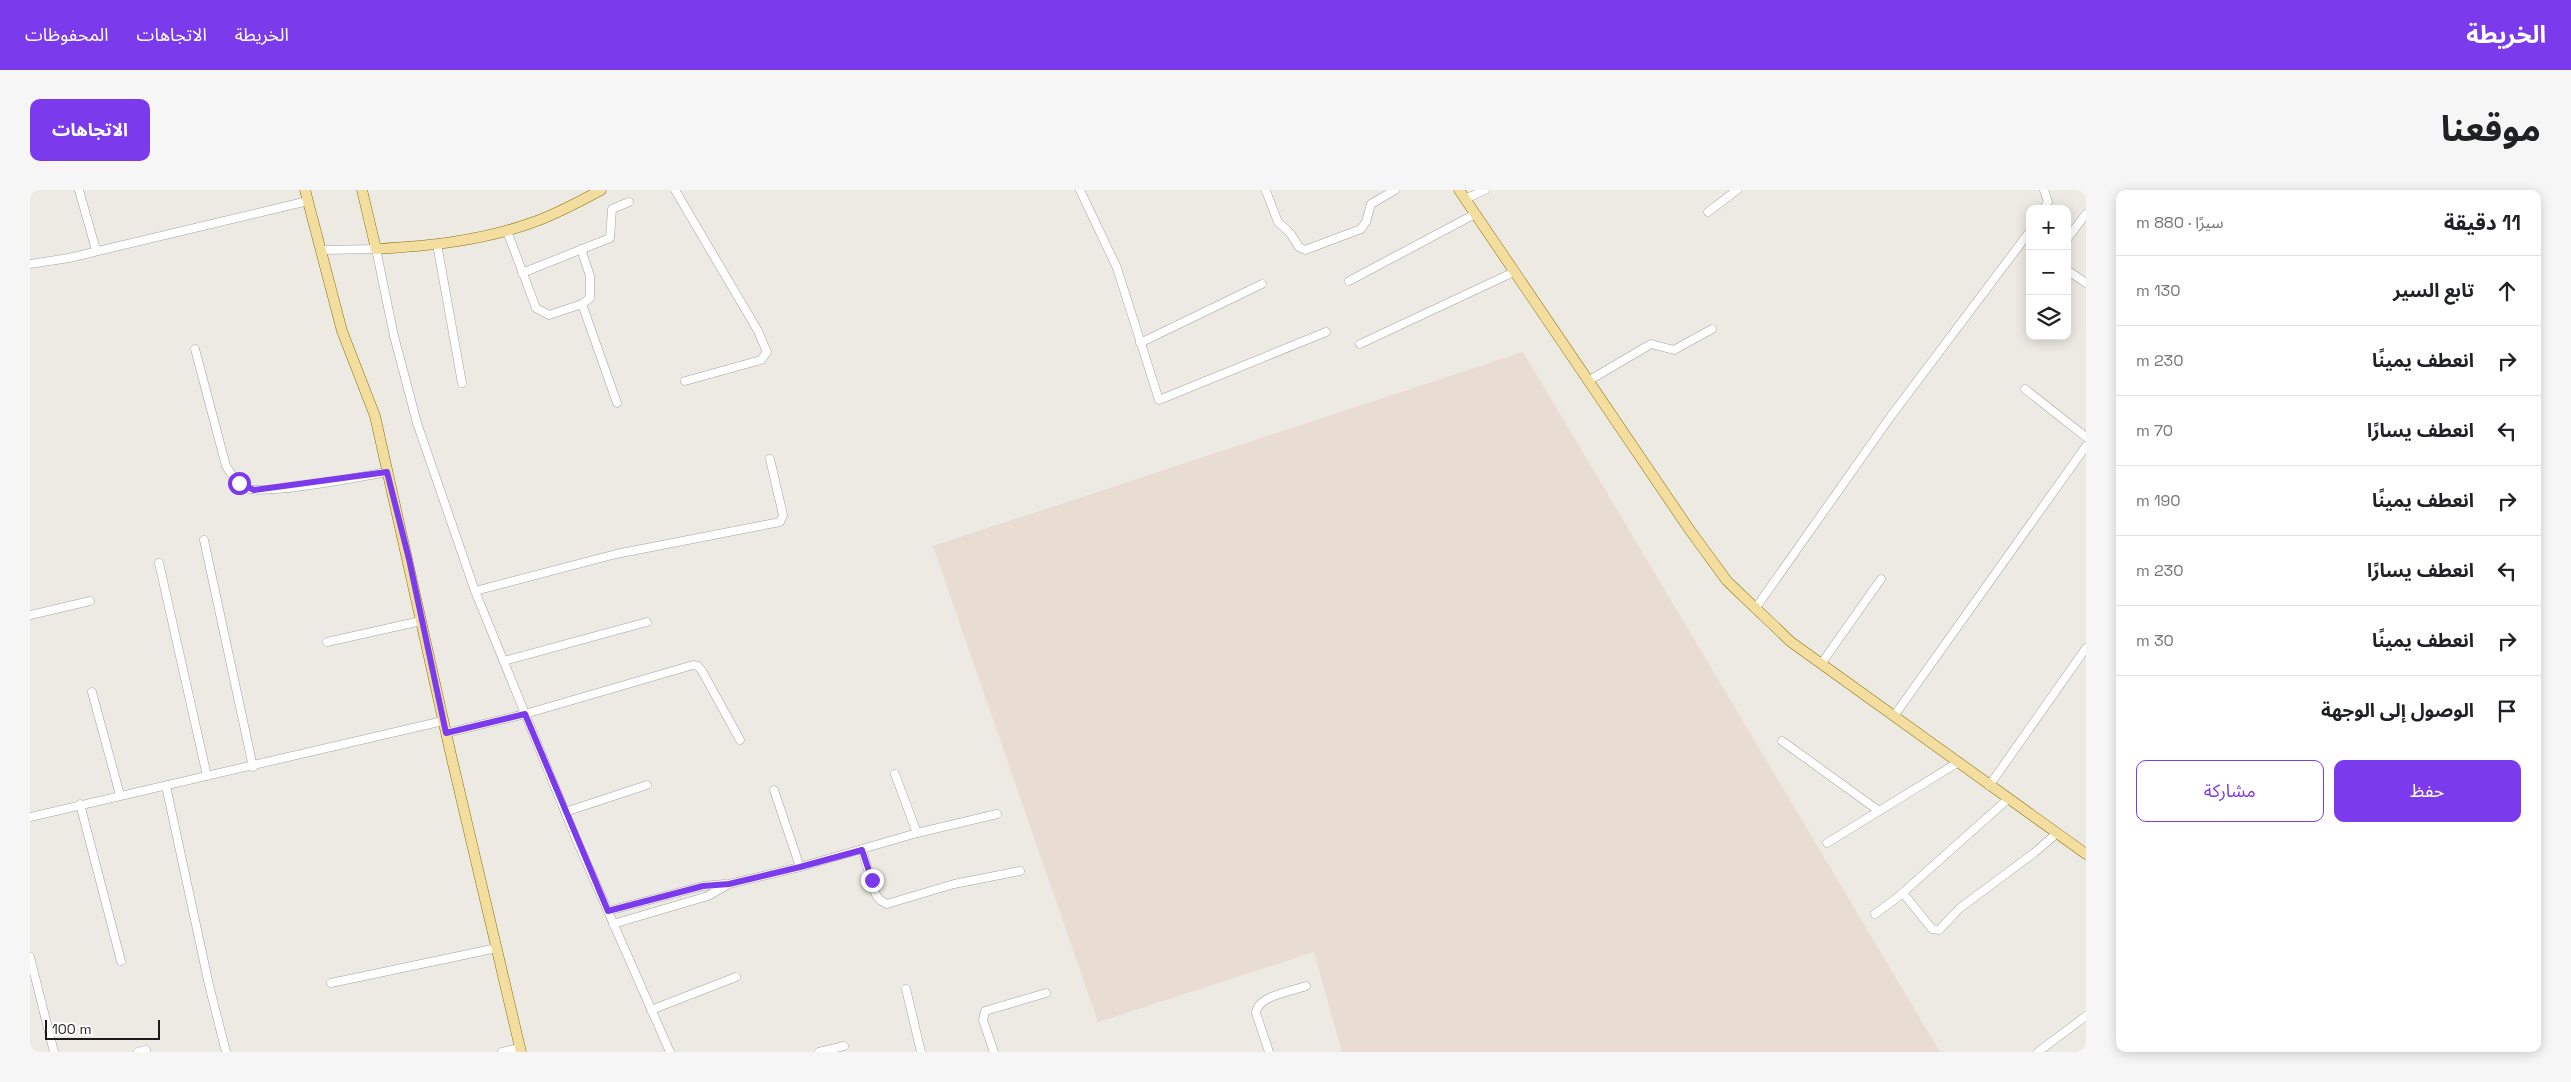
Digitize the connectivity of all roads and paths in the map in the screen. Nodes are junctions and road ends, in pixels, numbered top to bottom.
1 (79, 190) edge
2 (305, 190) edge
3 (362, 190) edge
4 (601, 190) edge
5 (675, 190) edge
6 (1080, 190) edge
7 (1395, 190) edge
8 (1459, 190) edge
9 (1485, 190) edge
10 (1737, 190) edge
11 (2044, 190) edge
12 (1266, 191) edge
13 (1465, 200) junction
14 (308, 201) junction
15 (629, 202) dead end
16 (2046, 205) edge
17 (1708, 212) dead end
18 (1475, 214) junction
19 (2086, 214) edge
20 (508, 231) junction
21 (2071, 234) edge
22 (2026, 240) edge
23 (437, 244) junction
24 (376, 249) junction
25 (581, 249) junction
26 (96, 250) junction
27 (322, 250) junction
28 (30, 264) edge
29 (1514, 272) junction
30 (522, 273) junction
31 (2071, 273) edge
32 (1349, 281) dead end
33 (2086, 283) edge
34 (1262, 284) dead end
35 (582, 304) junction
36 (1712, 329) dead end
37 (1326, 332) dead end
38 (1140, 343) junction
39 (1360, 344) dead end
40 (195, 349) dead end
41 (685, 381) dead end
42 (1588, 381) junction
43 (462, 383) dead end
44 (2025, 389) dead end
45 (617, 403) dead end
46 (2086, 437) edge
47 (2086, 446) edge
48 (770, 459) dead end
49 (387, 472) junction
50 (204, 540) dead end
51 (159, 563) dead end
52 (1881, 579) dead end
53 (475, 591) junction
54 (90, 601) dead end
55 (1755, 609) junction
56 (30, 614) edge
57 (421, 621) junction
58 (647, 622) dead end
59 (327, 642) dead end
60 (2086, 648) edge
61 (504, 661) junction
62 (1821, 664) junction
63 (92, 692) dead end
64 (525, 714) junction
65 (1894, 716) junction
66 (444, 721) junction
67 (446, 733) junction
68 (740, 740) dead end
69 (1782, 741) dead end
70 (1957, 763) junction
71 (253, 767) junction
72 (895, 774) dead end
73 (207, 776) junction
74 (647, 785) dead end
75 (166, 786) junction
76 (1990, 786) junction
77 (774, 790) dead end
78 (120, 795) junction
79 (2008, 799) junction
80 (80, 804) junction
81 (1879, 811) junction
82 (565, 812) junction
83 (997, 814) dead end
84 (30, 817) edge
85 (917, 833) junction
86 (2057, 833) junction
87 (1827, 843) dead end
88 (862, 850) junction
89 (2086, 854) edge
90 (800, 867) junction
91 (1020, 871) dead end
92 (729, 884) junction
93 (1903, 893) junction
94 (608, 911) junction
95 (1874, 914) dead end
96 (613, 924) junction
97 (497, 948) junction
98 (30, 957) edge
99 (121, 961) dead end
100 (736, 977) dead end
101 (331, 983) dead end
102 (1306, 986) dead end
103 (906, 989) dead end
104 (1046, 993) dead end
105 (651, 1010) junction
106 (2086, 1016) edge
107 (844, 1046) dead end
108 (520, 1050) edge
109 (54, 1052) edge
110 (226, 1052) edge
111 (502, 1052) edge
112 (670, 1052) edge
113 (818, 1052) edge
114 (921, 1052) edge
115 (994, 1052) edge
116 (1269, 1052) edge
117 (2038, 1052) edge

1 - 26 street
2 - 14 main road
3 - 24 main road
4 - 20 main road
5 - 41 street
6 - 38 street
7 - 12 street
8 - 13 main road
9 - 13 street
10 - 17 street
11 - 16 street
13 - 18 main road
14 - 26 street
14 - 27 main road
15 - 25 street
18 - 29 main road
18 - 32 street
19 - 21 street
20 - 23 main road
20 - 30 street
22 - 55 street
23 - 24 main road
23 - 43 street
24 - 27 street
24 - 53 street
25 - 30 street
25 - 35 street
26 - 28 street
27 - 49 main road
29 - 39 street
29 - 42 main road
30 - 35 street
31 - 33 street
34 - 38 street
35 - 45 street
36 - 42 street
37 - 38 street
40 - 49 street
42 - 55 main road
44 - 46 street
47 - 65 street
48 - 53 street
49 - 57 main road
50 - 71 street
51 - 73 street
52 - 62 street
53 - 61 street
54 - 56 street
55 - 62 main road
57 - 59 street
57 - 66 main road
58 - 61 street
60 - 76 street
61 - 64 street
62 - 65 main road
63 - 78 street
64 - 67 street
64 - 68 street
64 - 82 street
65 - 70 main road
66 - 67 main road
66 - 71 street
67 - 97 main road
69 - 81 street
70 - 76 main road
70 - 81 street
71 - 73 street
72 - 85 street
73 - 75 street
74 - 82 street
75 - 78 street
75 - 110 street
76 - 79 main road
77 - 90 street
78 - 80 street
79 - 86 main road
79 - 93 street
80 - 84 street
80 - 99 street
81 - 87 street
82 - 94 street
83 - 85 street
85 - 88 street
86 - 89 main road
86 - 93 street
88 - 90 street
88 - 91 street
90 - 92 street
92 - 94 street
92 - 96 street
93 - 95 street
94 - 96 street
96 - 105 street
97 - 101 street
97 - 108 main road
98 - 109 street
100 - 105 street
102 - 116 street
103 - 114 street
104 - 115 street
105 - 112 street
106 - 117 street
107 - 113 street
108 - 111 street

